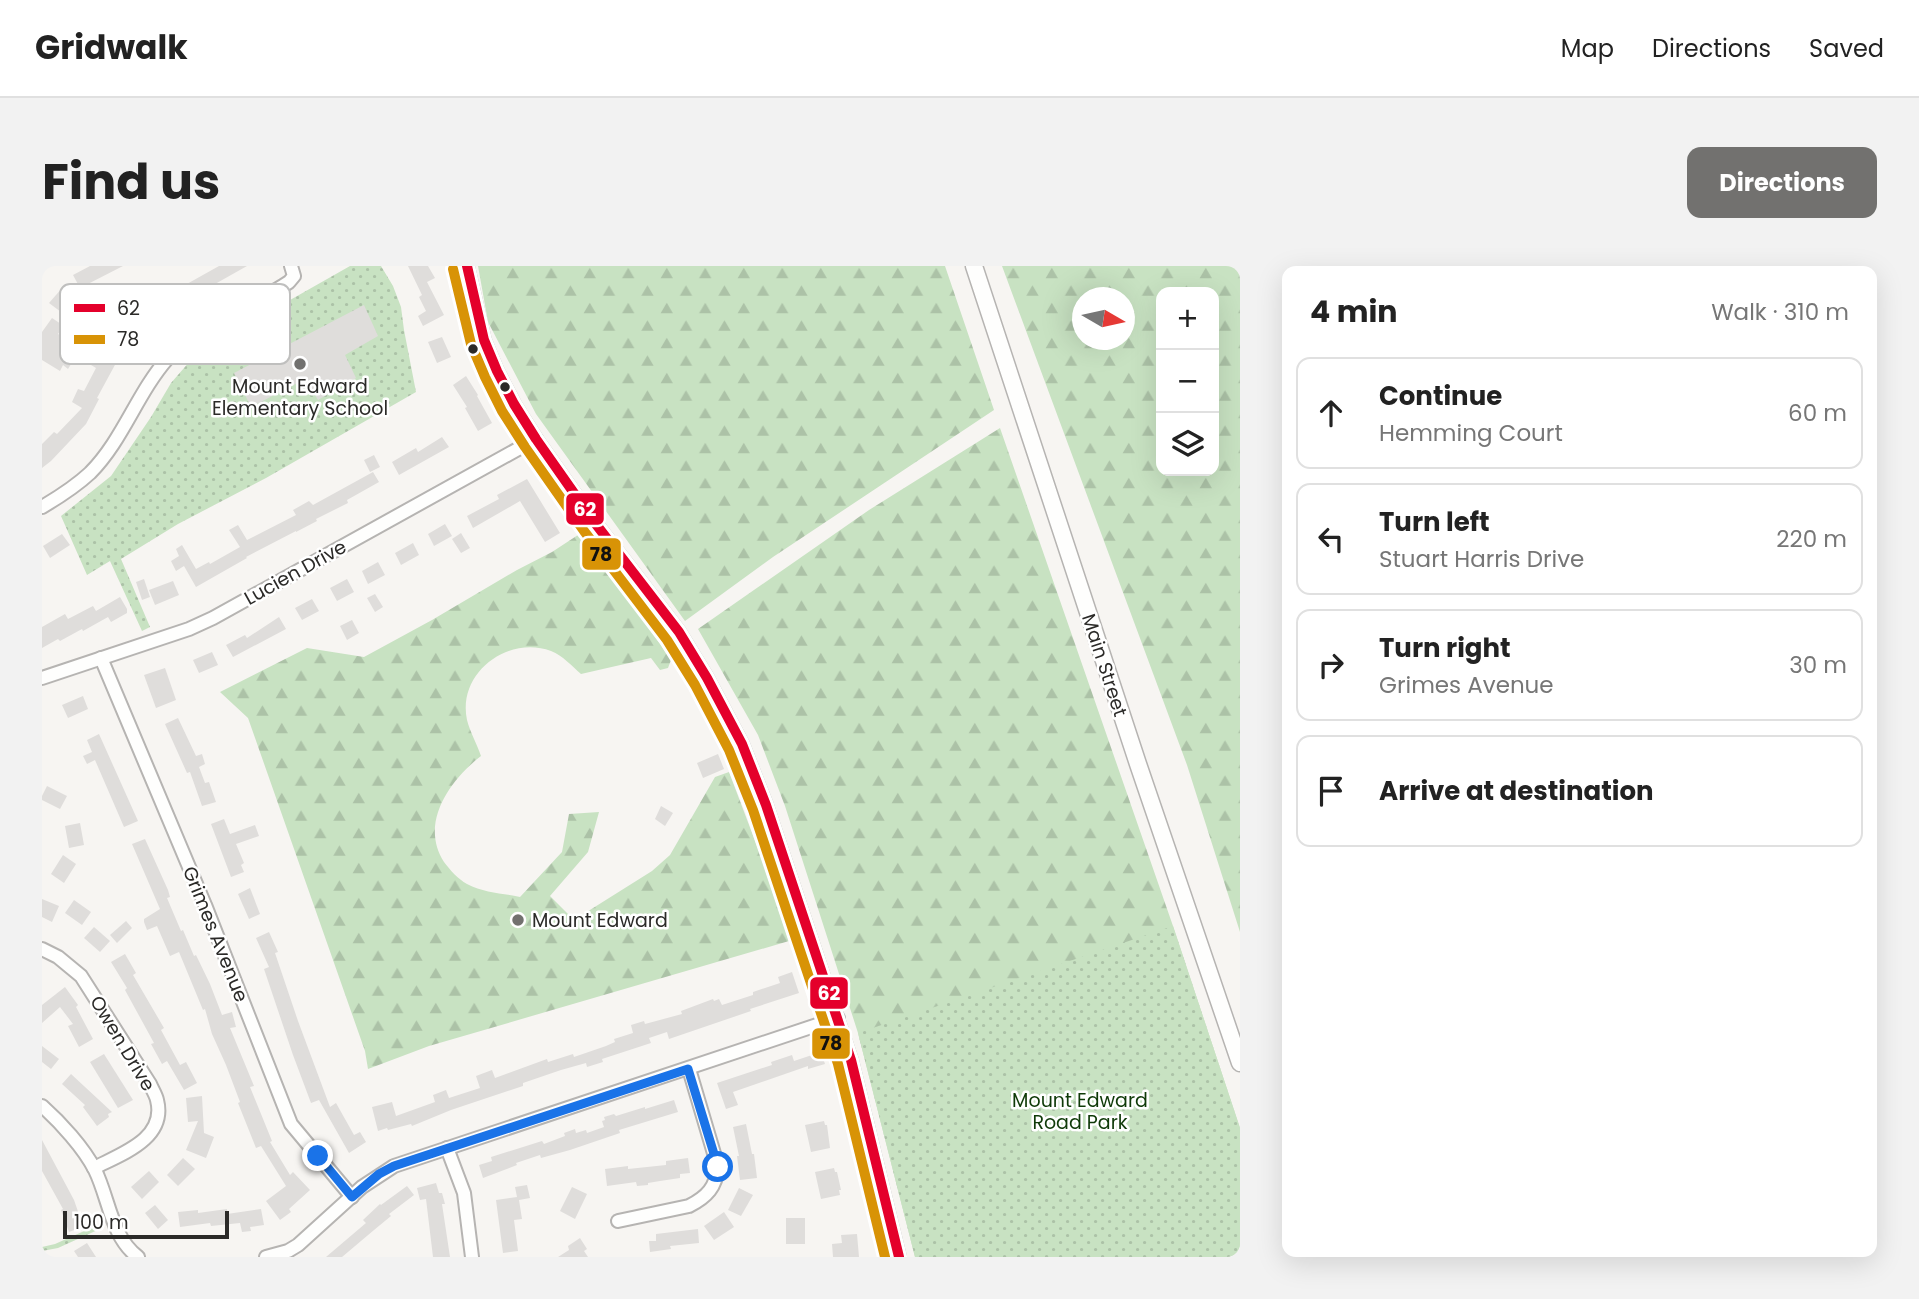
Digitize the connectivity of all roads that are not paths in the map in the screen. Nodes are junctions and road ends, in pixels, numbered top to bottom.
1 (467, 266) edge
2 (974, 266) edge
3 (292, 269) edge
4 (285, 284) edge
5 (164, 364) edge
6 (536, 439) junction
7 (42, 507) edge
8 (101, 658) junction
9 (42, 678) edge
10 (42, 949) edge
11 (838, 1018) junction
12 (1240, 1063) edge
13 (688, 1069) junction
14 (42, 1106) edge
15 (447, 1148) junction
16 (94, 1168) junction
17 (352, 1197) junction
18 (618, 1221) dead end
19 (138, 1257) edge
20 (267, 1257) edge
21 (472, 1257) edge
22 (898, 1257) edge

1 - 6 street
2 - 12 main road, Main Street
3 - 4 street
5 - 7 street
6 - 8 street, Lucien Drive
6 - 11 street
8 - 9 street, Lucien Drive
8 - 17 street, Grimes Avenue
10 - 16 street, Owen Drive
11 - 13 street
11 - 22 street
13 - 15 street
13 - 18 street
14 - 16 street
15 - 17 street
15 - 21 street
16 - 19 street
17 - 20 street

